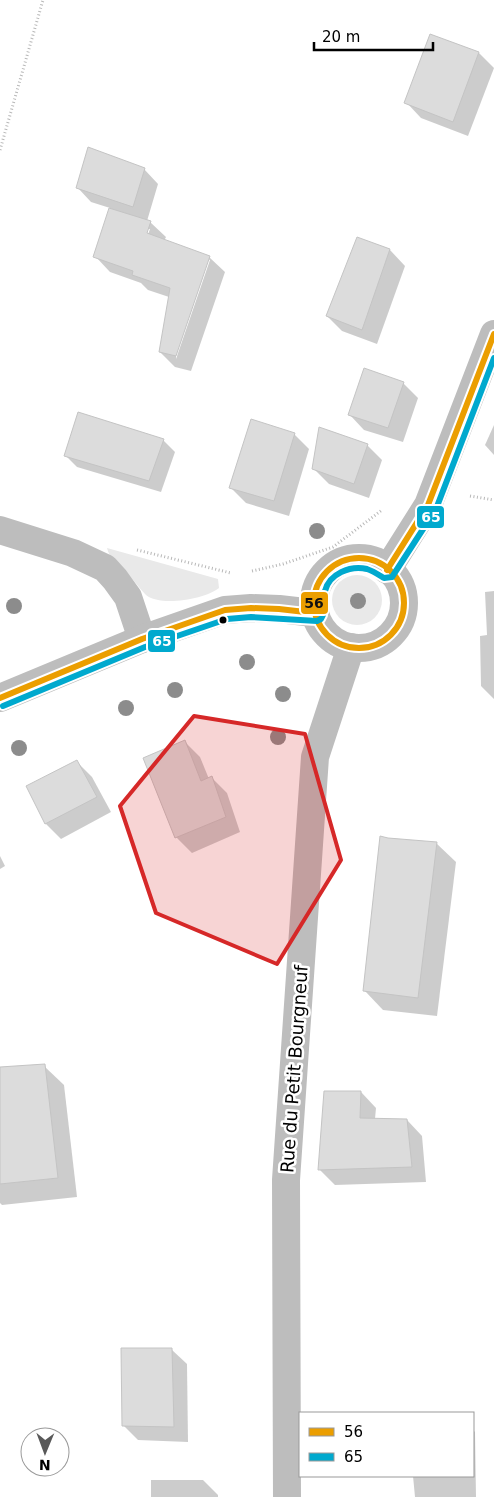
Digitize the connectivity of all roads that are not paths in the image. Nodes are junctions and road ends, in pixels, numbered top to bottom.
1 (494, 334) edge
2 (0, 530) edge
3 (387, 570) junction
4 (314, 613) junction
5 (142, 639) junction
6 (350, 647) junction
7 (0, 698) edge
8 (287, 1497) edge

1 - 3 street
2 - 5 street
3 - 4 street
3 - 6 street
4 - 5 street
4 - 6 street
5 - 7 street
6 - 8 street, Rue du Petit Bourgneuf

